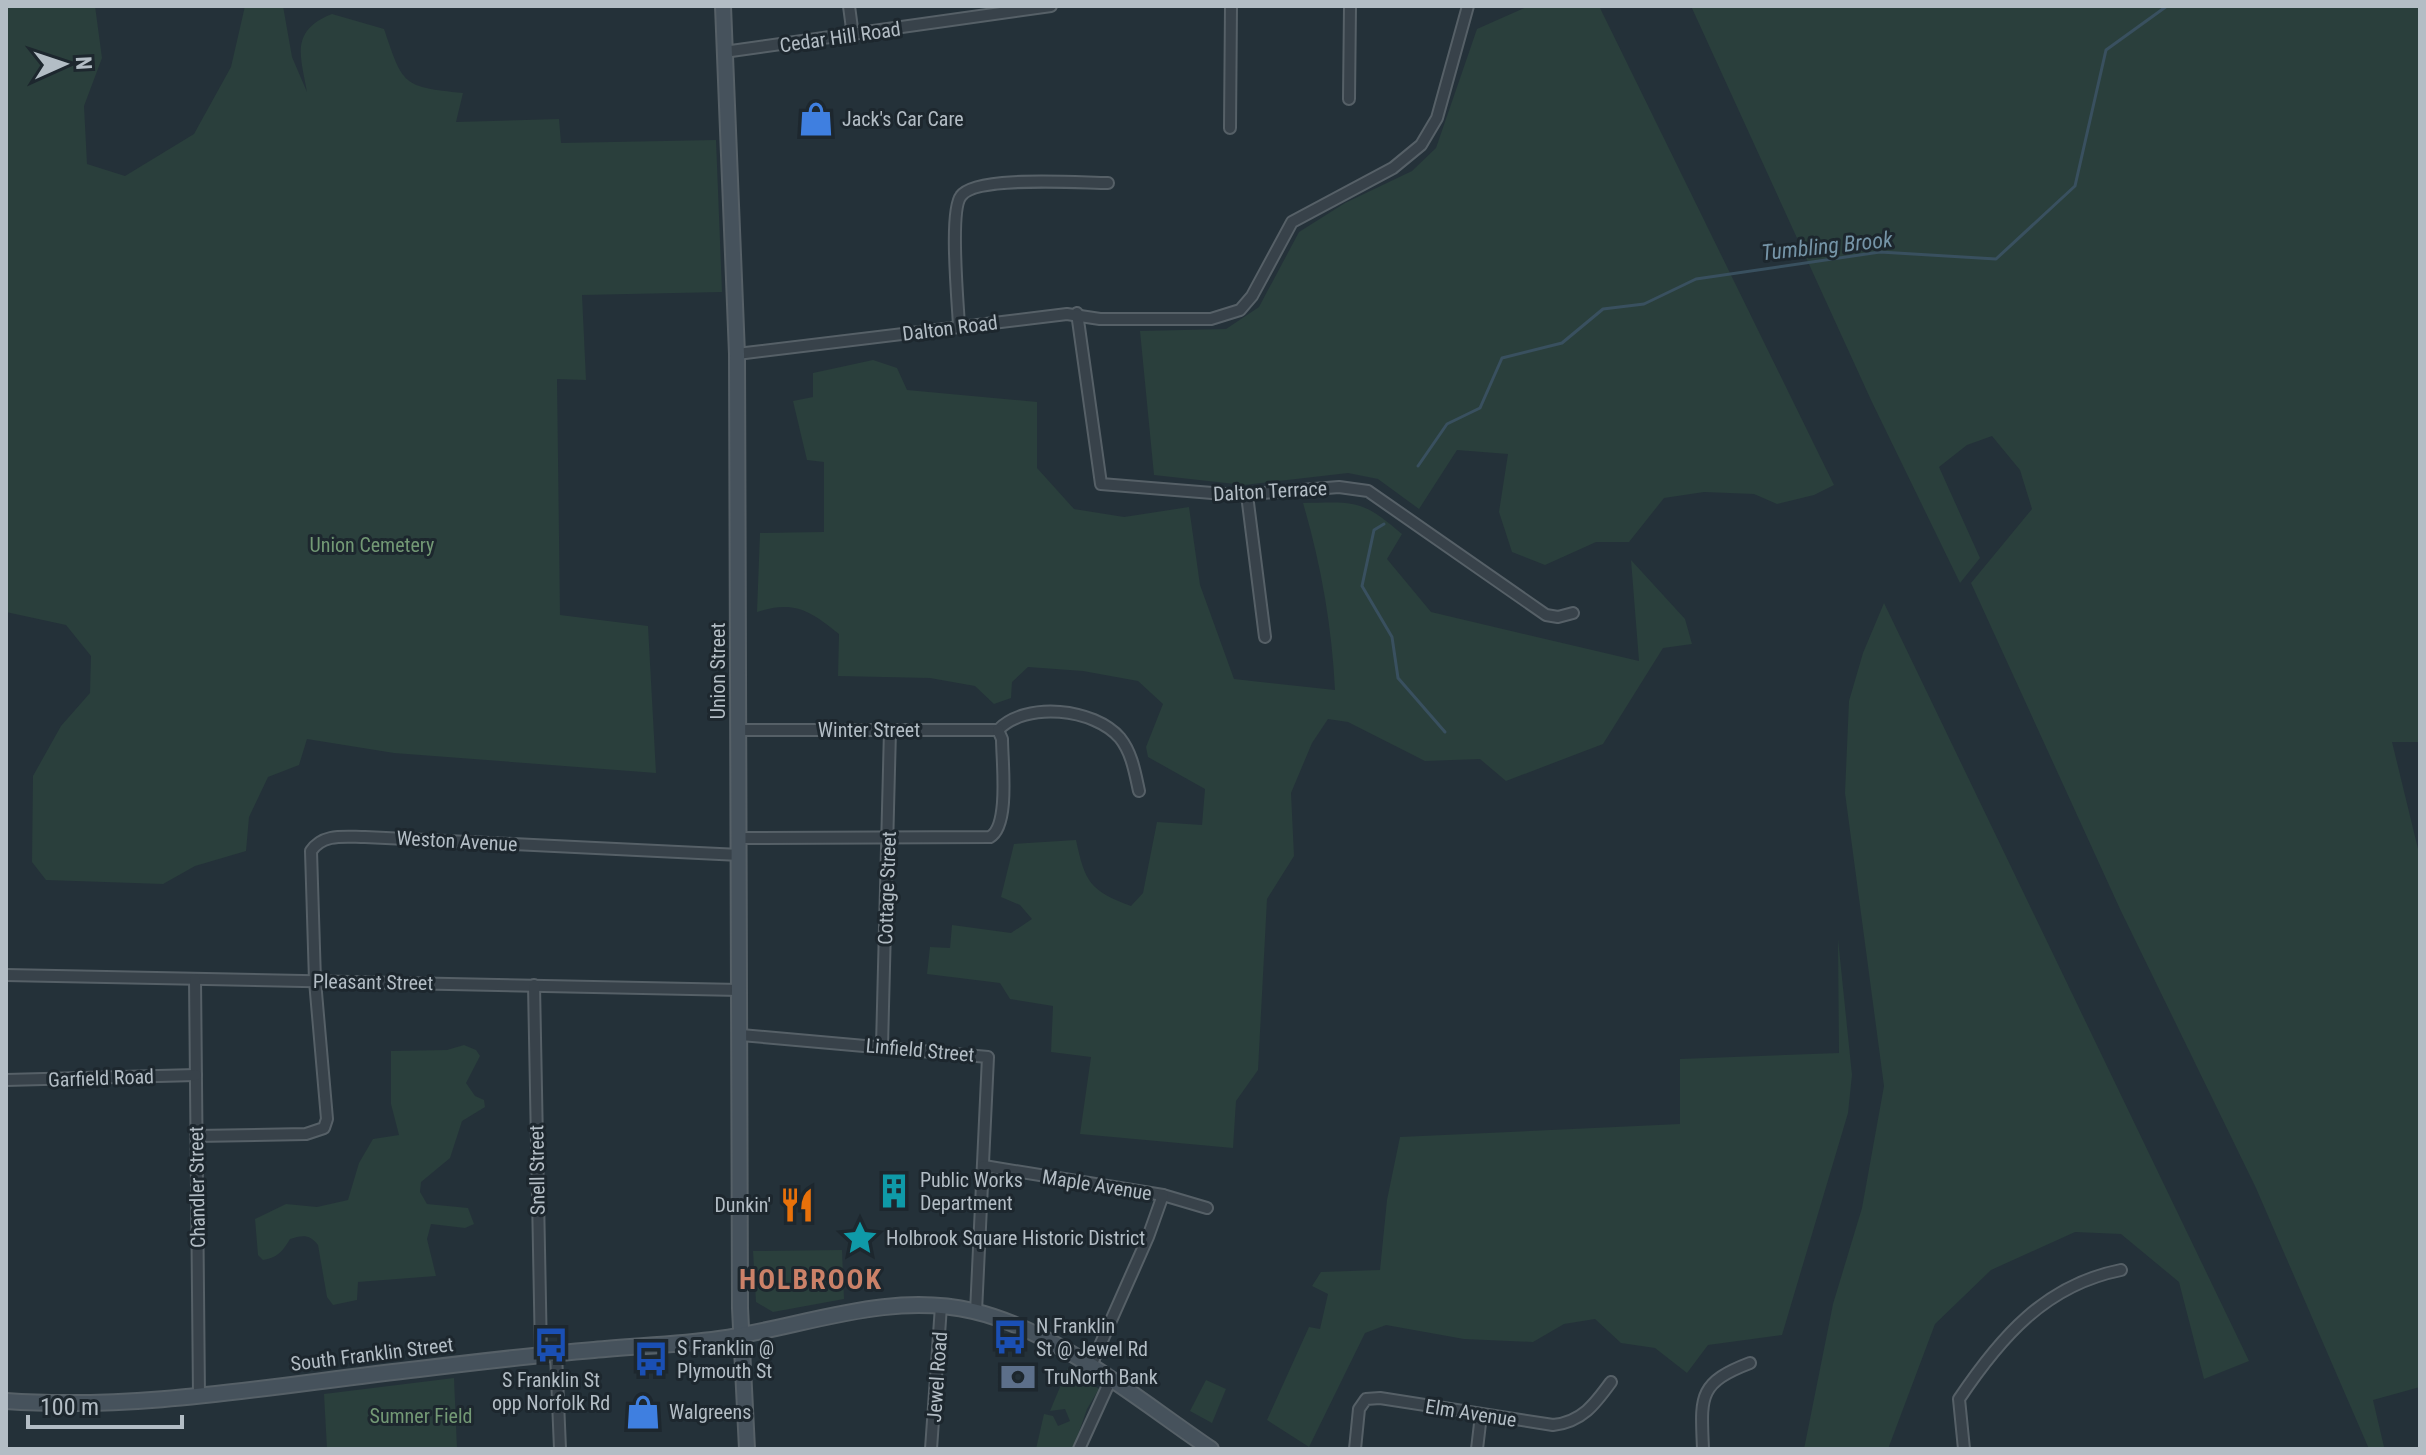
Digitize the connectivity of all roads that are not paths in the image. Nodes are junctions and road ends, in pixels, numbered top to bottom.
1 (723, 6) edge
2 (849, 6) edge
3 (1051, 6) edge
4 (1231, 6) edge
5 (1350, 6) edge
6 (1468, 6) edge
7 (853, 36) junction
8 (724, 52) junction
9 (1349, 99) dead end
10 (1230, 128) dead end
11 (1108, 183) dead end
12 (1077, 313) junction
13 (959, 326) junction
14 (737, 354) junction
15 (1247, 495) junction
16 (1573, 613) dead end
17 (1265, 637) dead end
18 (739, 730) junction
19 (890, 730) junction
20 (998, 730) junction
21 (1139, 791) dead end
22 (739, 838) junction
23 (888, 838) junction
24 (740, 855) junction
25 (6, 975) edge
26 (195, 979) junction
27 (315, 981) junction
28 (534, 985) junction
29 (740, 990) junction
30 (741, 1035) junction
31 (882, 1046) junction
32 (196, 1075) junction
33 (6, 1080) edge
34 (196, 1136) junction
35 (984, 1166) junction
36 (1163, 1195) junction
37 (1207, 1208) dead end
38 (2121, 1270) dead end
39 (941, 1306) junction
40 (976, 1312) junction
41 (742, 1335) junction
42 (556, 1353) junction
43 (541, 1355) junction
44 (1750, 1363) dead end
45 (1090, 1368) junction
46 (1110, 1381) junction
47 (1611, 1382) dead end
48 (199, 1396) junction
49 (6, 1401) edge
50 (1481, 1415) junction
51 (560, 1449) edge
52 (747, 1449) edge
53 (931, 1449) edge
54 (1079, 1449) edge
55 (1211, 1449) edge
56 (1355, 1449) edge
57 (1477, 1449) edge
58 (1703, 1449) edge
59 (1964, 1449) edge

1 - 8 main road, Union Street
2 - 7 street
3 - 7 street, Cedar Hill Road
4 - 10 street
5 - 9 street
6 - 12 street, Dalton Road
7 - 8 street, Cedar Hill Road
8 - 14 main road, Union Street
11 - 13 street
12 - 13 street, Dalton Road
12 - 15 street, Dalton Terrace
13 - 14 street, Dalton Road
14 - 18 main road, Union Street
15 - 16 street, Dalton Terrace
15 - 17 street
18 - 19 street, Winter Street
18 - 22 main road, Union Street
19 - 20 street, Winter Street
19 - 23 street, Cottage Street
20 - 21 street
20 - 23 street
22 - 23 street
22 - 24 main road, Union Street
23 - 31 street, Cottage Street
24 - 27 street, Weston Avenue
24 - 29 main road, Union Street
25 - 26 street, Pleasant Street
26 - 27 street, Pleasant Street
26 - 32 street, Chandler Street
27 - 28 street, Pleasant Street
27 - 34 street
28 - 29 street, Pleasant Street
28 - 43 street, Snell Street
29 - 30 main road, Union Street
30 - 31 street, Linfield Street
30 - 41 main road, Union Street
31 - 35 street, Linfield Street
32 - 33 street, Garfield Road
32 - 34 street, Chandler Street
34 - 48 street, Chandler Street
35 - 36 street, Maple Avenue
35 - 40 street, Linfield Street
36 - 37 street, Maple Avenue
36 - 45 street, Maple Avenue
38 - 59 street
39 - 40 main road, South Franklin Street
39 - 41 main road, South Franklin Street
39 - 53 street, Jewel Road
40 - 45 main road, South Franklin Street
41 - 42 main road, South Franklin Street
41 - 52 main road, Union Street
42 - 43 main road, South Franklin Street
42 - 51 street
43 - 48 main road, South Franklin Street
44 - 58 street
45 - 46 main road, South Franklin Street
46 - 54 street
46 - 55 main road, South Franklin Street
47 - 50 street, Elm Avenue
48 - 49 main road, South Franklin Street
50 - 56 street, Elm Avenue
50 - 57 street

